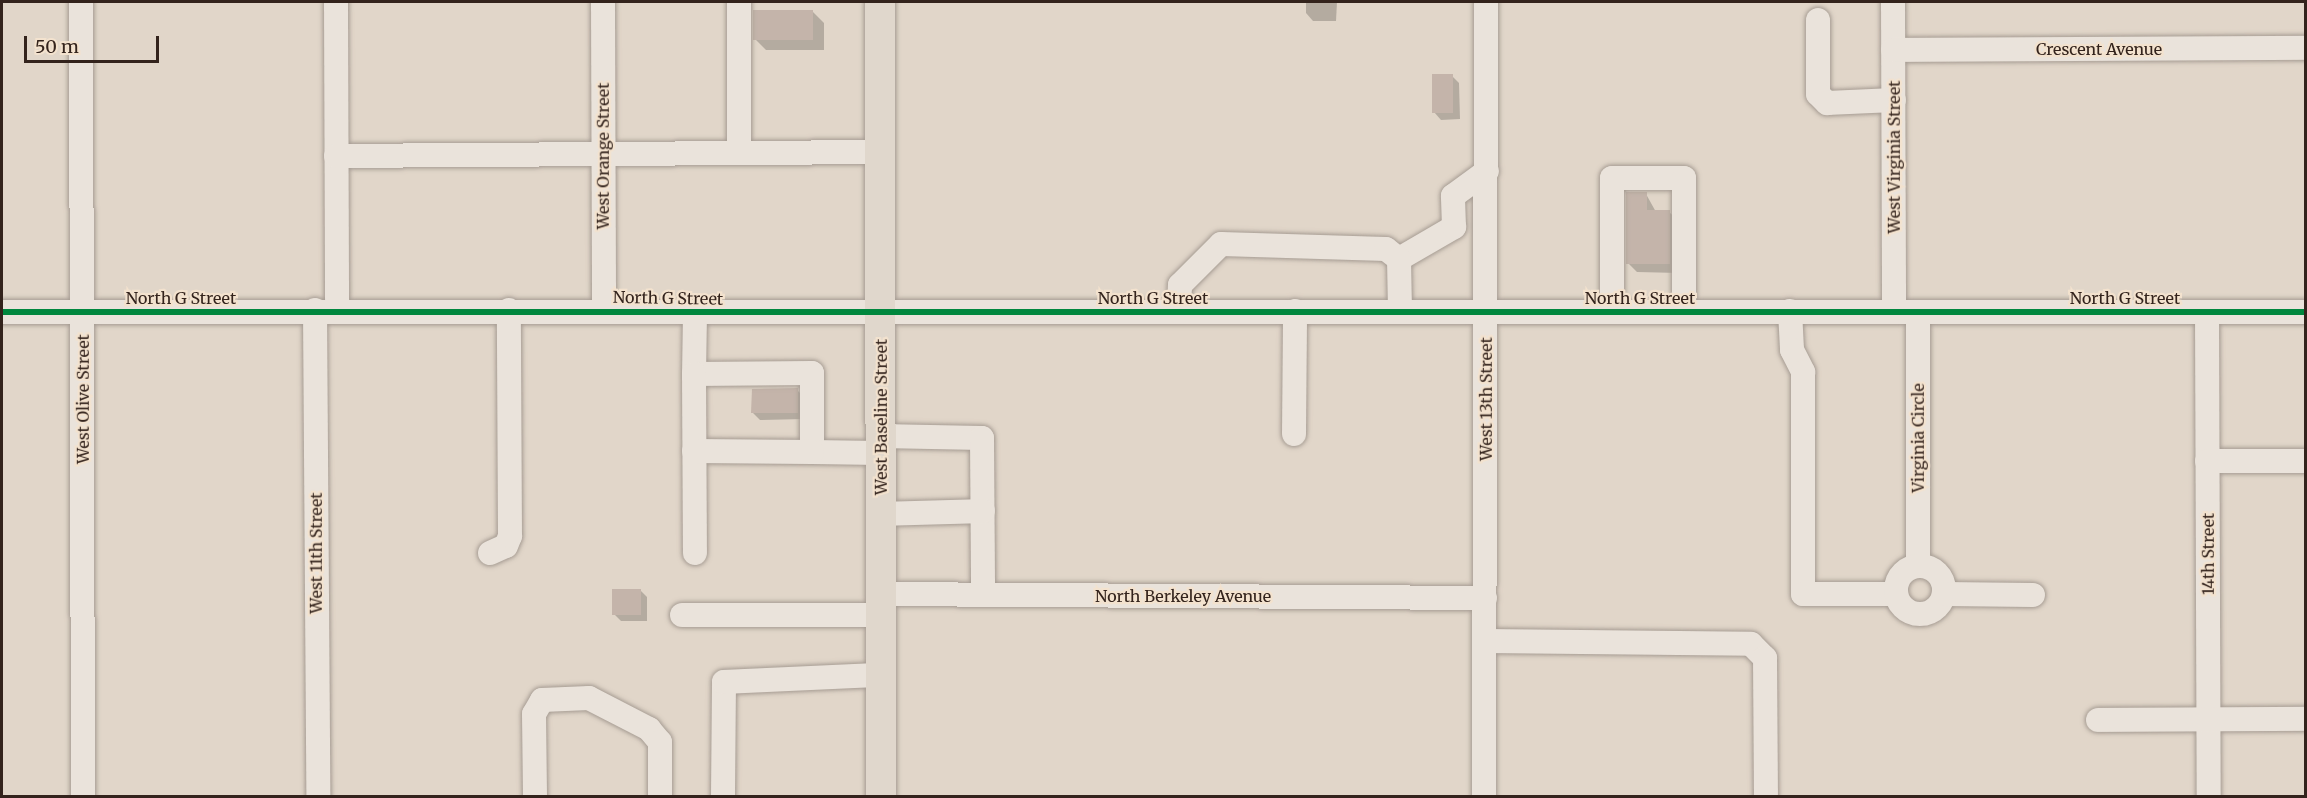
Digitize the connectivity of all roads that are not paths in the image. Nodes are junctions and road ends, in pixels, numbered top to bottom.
1 (81, 2) edge
2 (336, 2) edge
3 (603, 2) edge
4 (739, 2) edge
5 (880, 2) edge
6 (1486, 2) edge
7 (1893, 2) edge
8 (1818, 20) dead end
9 (2306, 48) edge
10 (1893, 50) junction
11 (1894, 100) junction
12 (880, 152) junction
13 (739, 153) junction
14 (603, 154) junction
15 (336, 156) junction
16 (1487, 171) junction
17 (1399, 259) junction
18 (326, 310) junction
19 (509, 310) junction
20 (604, 311) junction
21 (1295, 311) junction
22 (1400, 311) junction
23 (1487, 311) junction
24 (1612, 311) junction
25 (1684, 311) junction
26 (1790, 311) junction
27 (2, 312) edge
28 (83, 312) junction
29 (1179, 312) junction
30 (1894, 312) junction
31 (1918, 312) junction
32 (2207, 312) junction
33 (2306, 312) edge
34 (695, 313) junction
35 (880, 313) junction
36 (694, 374) junction
37 (1294, 434) dead end
38 (880, 444) junction
39 (694, 451) junction
40 (812, 452) junction
41 (2207, 461) junction
42 (2306, 461) edge
43 (983, 511) junction
44 (882, 514) junction
45 (490, 553) dead end
46 (695, 553) dead end
47 (1918, 565) junction
48 (1896, 594) junction
49 (1944, 594) junction
50 (983, 595) junction
51 (2033, 595) dead end
52 (1485, 598) junction
53 (880, 605) junction
54 (682, 615) dead end
55 (1485, 641) junction
56 (881, 675) junction
57 (2209, 718) junction
58 (2306, 719) edge
59 (2098, 720) dead end
60 (83, 796) edge
61 (318, 796) edge
62 (535, 796) edge
63 (660, 796) edge
64 (723, 796) edge
65 (880, 796) edge
66 (1484, 796) edge
67 (1766, 796) edge
68 (2209, 796) edge

1 - 28 street, West Olive Street
2 - 15 street, West 11th Street
3 - 14 street, West Orange Street
4 - 13 street
5 - 12 main road, West Baseline Street
6 - 16 street, West 13th Street
7 - 10 street, West Virginia Street
8 - 11 street
9 - 10 street, Crescent Avenue
10 - 11 street, West Virginia Street
11 - 30 street, West Virginia Street
12 - 13 street
12 - 35 main road, West Baseline Street
13 - 14 street
14 - 15 street
14 - 20 street, West Orange Street
15 - 18 street, West 11th Street
16 - 17 street
16 - 23 street, West 13th Street
17 - 22 street
17 - 29 street
18 - 19 street, North G Street
18 - 28 street, North G Street
18 - 61 street, West 11th Street
19 - 20 street, North G Street
19 - 45 street
20 - 34 street, North G Street
21 - 22 street, North G Street
21 - 29 street, North G Street
21 - 37 street
22 - 23 street, North G Street
23 - 24 street, North G Street
23 - 52 street, West 13th Street
24 - 25 street, North G Street
24 - 25 street
25 - 26 street, North G Street
26 - 30 street, North G Street
26 - 48 street
27 - 28 street, North G Street
28 - 60 street, West Olive Street
29 - 35 street, North G Street
30 - 31 street, North G Street
31 - 32 street, North G Street
31 - 47 street, Virginia Circle
32 - 33 street, North G Street
32 - 41 street, 14th Street
34 - 35 street, North G Street
34 - 36 street
35 - 38 main road, West Baseline Street
36 - 39 street
36 - 40 street
38 - 40 street
38 - 43 street
38 - 44 main road, West Baseline Street
39 - 40 street
39 - 46 street
41 - 42 street
41 - 57 street, 14th Street
43 - 44 street
43 - 50 street
44 - 53 main road, West Baseline Street
47 - 48 street
47 - 49 street
48 - 49 street
49 - 51 street
50 - 52 street, North Berkeley Avenue
50 - 53 street, North Berkeley Avenue
52 - 55 street, West 13th Street
53 - 54 street, North Berkeley Avenue
53 - 56 main road, West Baseline Street
55 - 66 street, West 13th Street
55 - 67 street
56 - 64 street
56 - 65 main road, West Baseline Street
57 - 58 street
57 - 59 street
57 - 68 street, 14th Street
62 - 63 street

